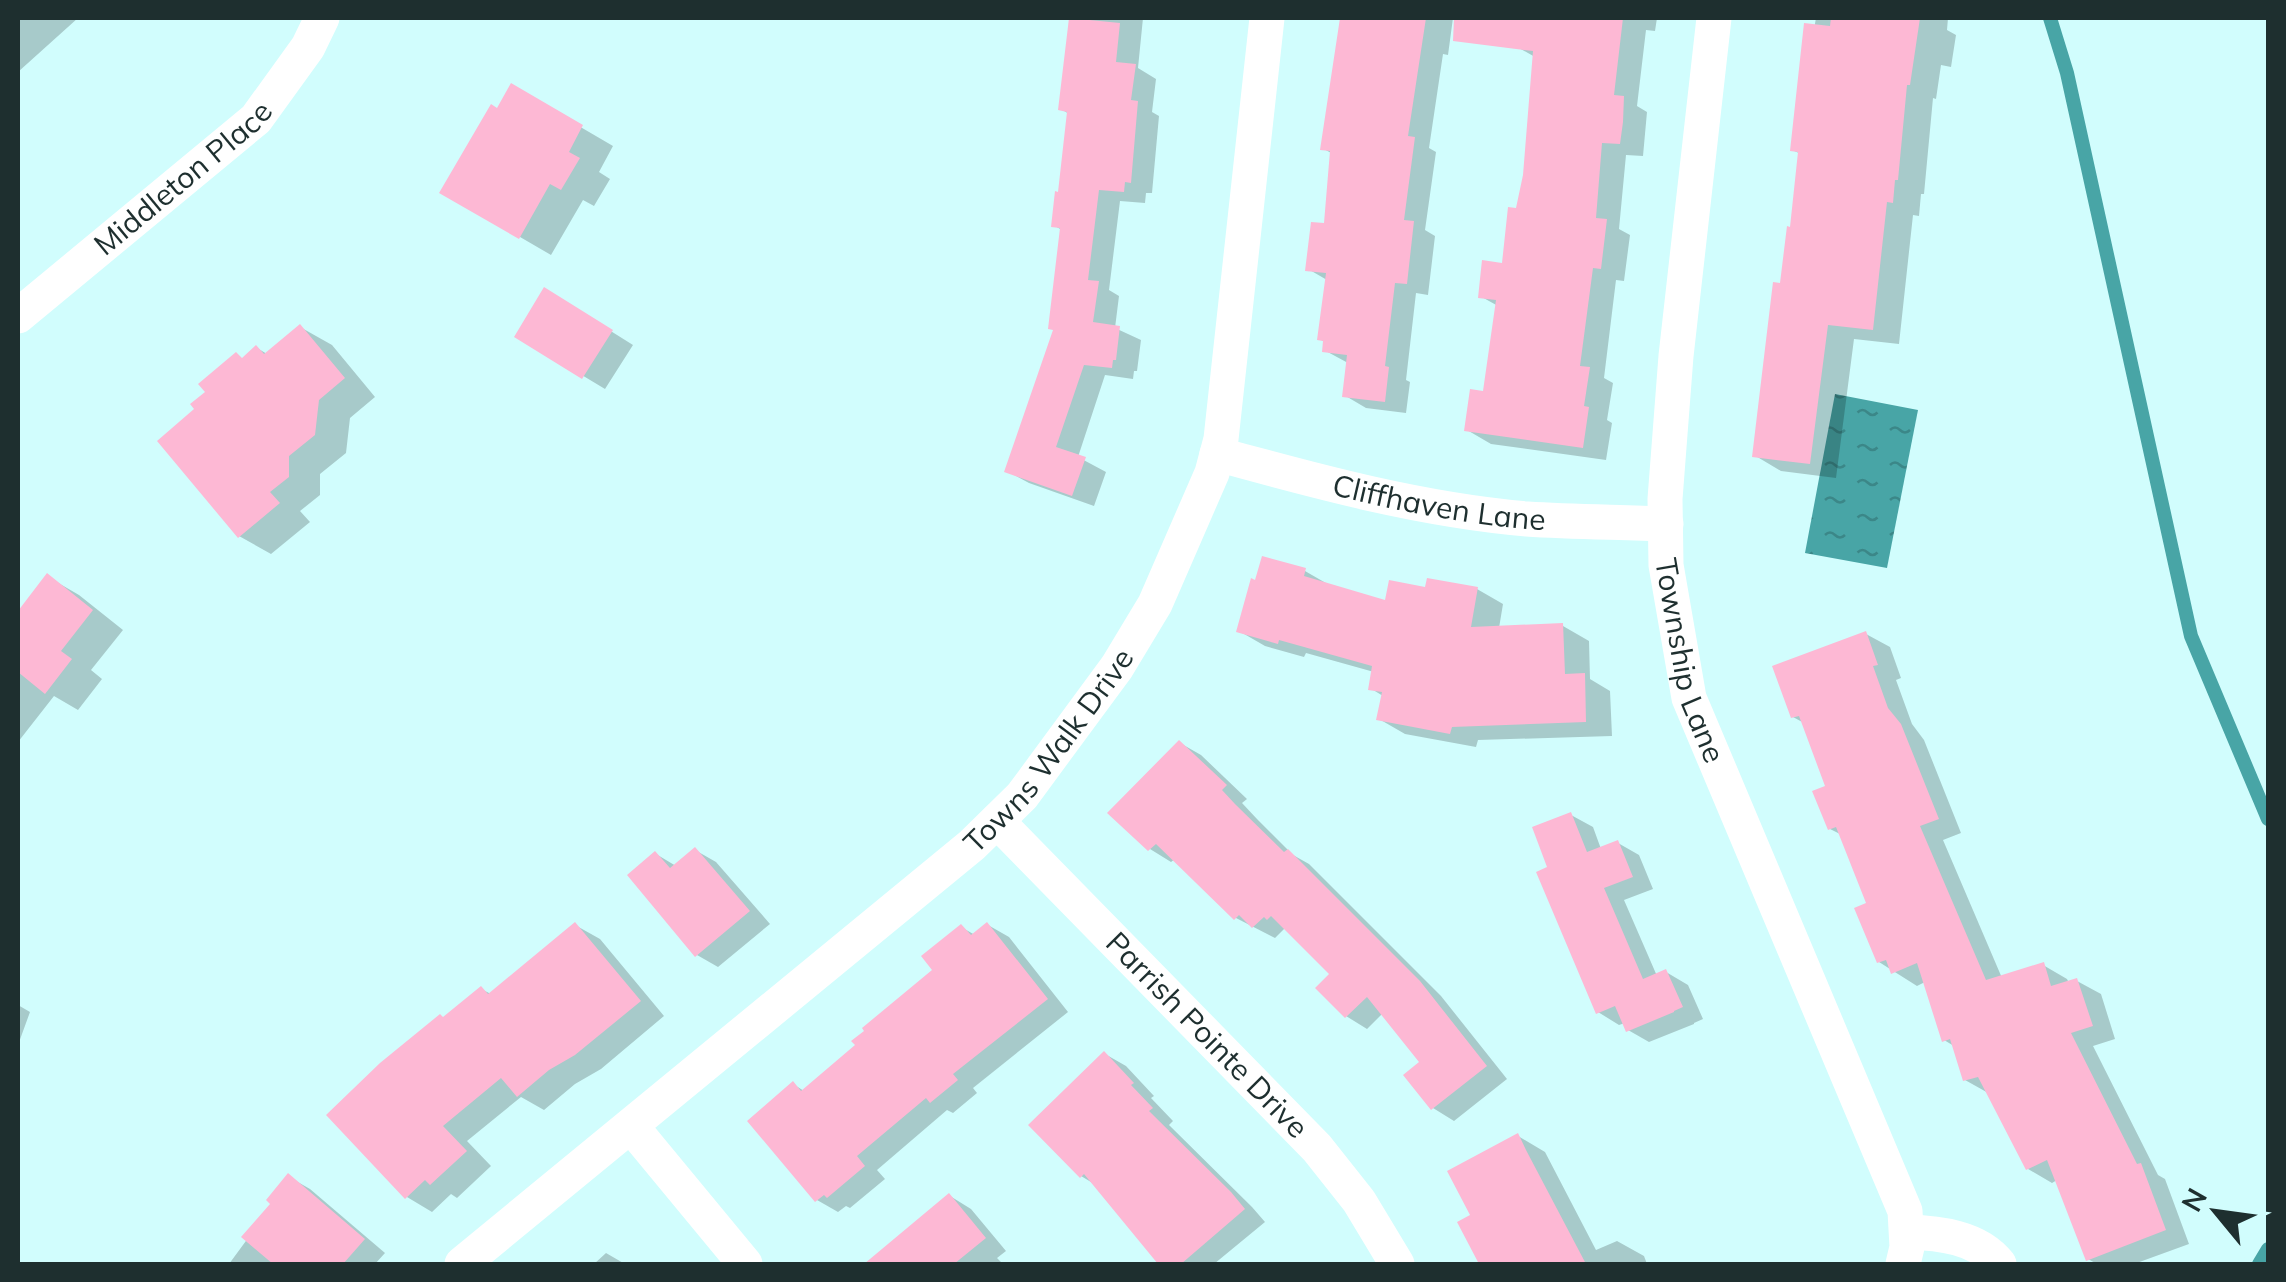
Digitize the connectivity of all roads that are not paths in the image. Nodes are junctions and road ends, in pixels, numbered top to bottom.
1 (322, 18) edge
2 (1268, 18) edge
3 (1714, 18) edge
4 (18, 316) edge
5 (1217, 454) junction
6 (1666, 524) junction
7 (997, 821) junction
8 (631, 1126) junction
9 (1905, 1248) edge
10 (462, 1264) edge
11 (744, 1264) edge
12 (1397, 1264) edge
13 (1999, 1264) edge

1 - 4 street, Middleton Place
2 - 5 street, Towns Walk Drive
3 - 6 street, Township Lane
5 - 6 street, Cliffhaven Lane
5 - 7 street, Towns Walk Drive
6 - 9 street, Township Lane
7 - 8 street, Towns Walk Drive
7 - 12 street, Parrish Pointe Drive
8 - 10 street, Towns Walk Drive
8 - 11 street
9 - 13 street

